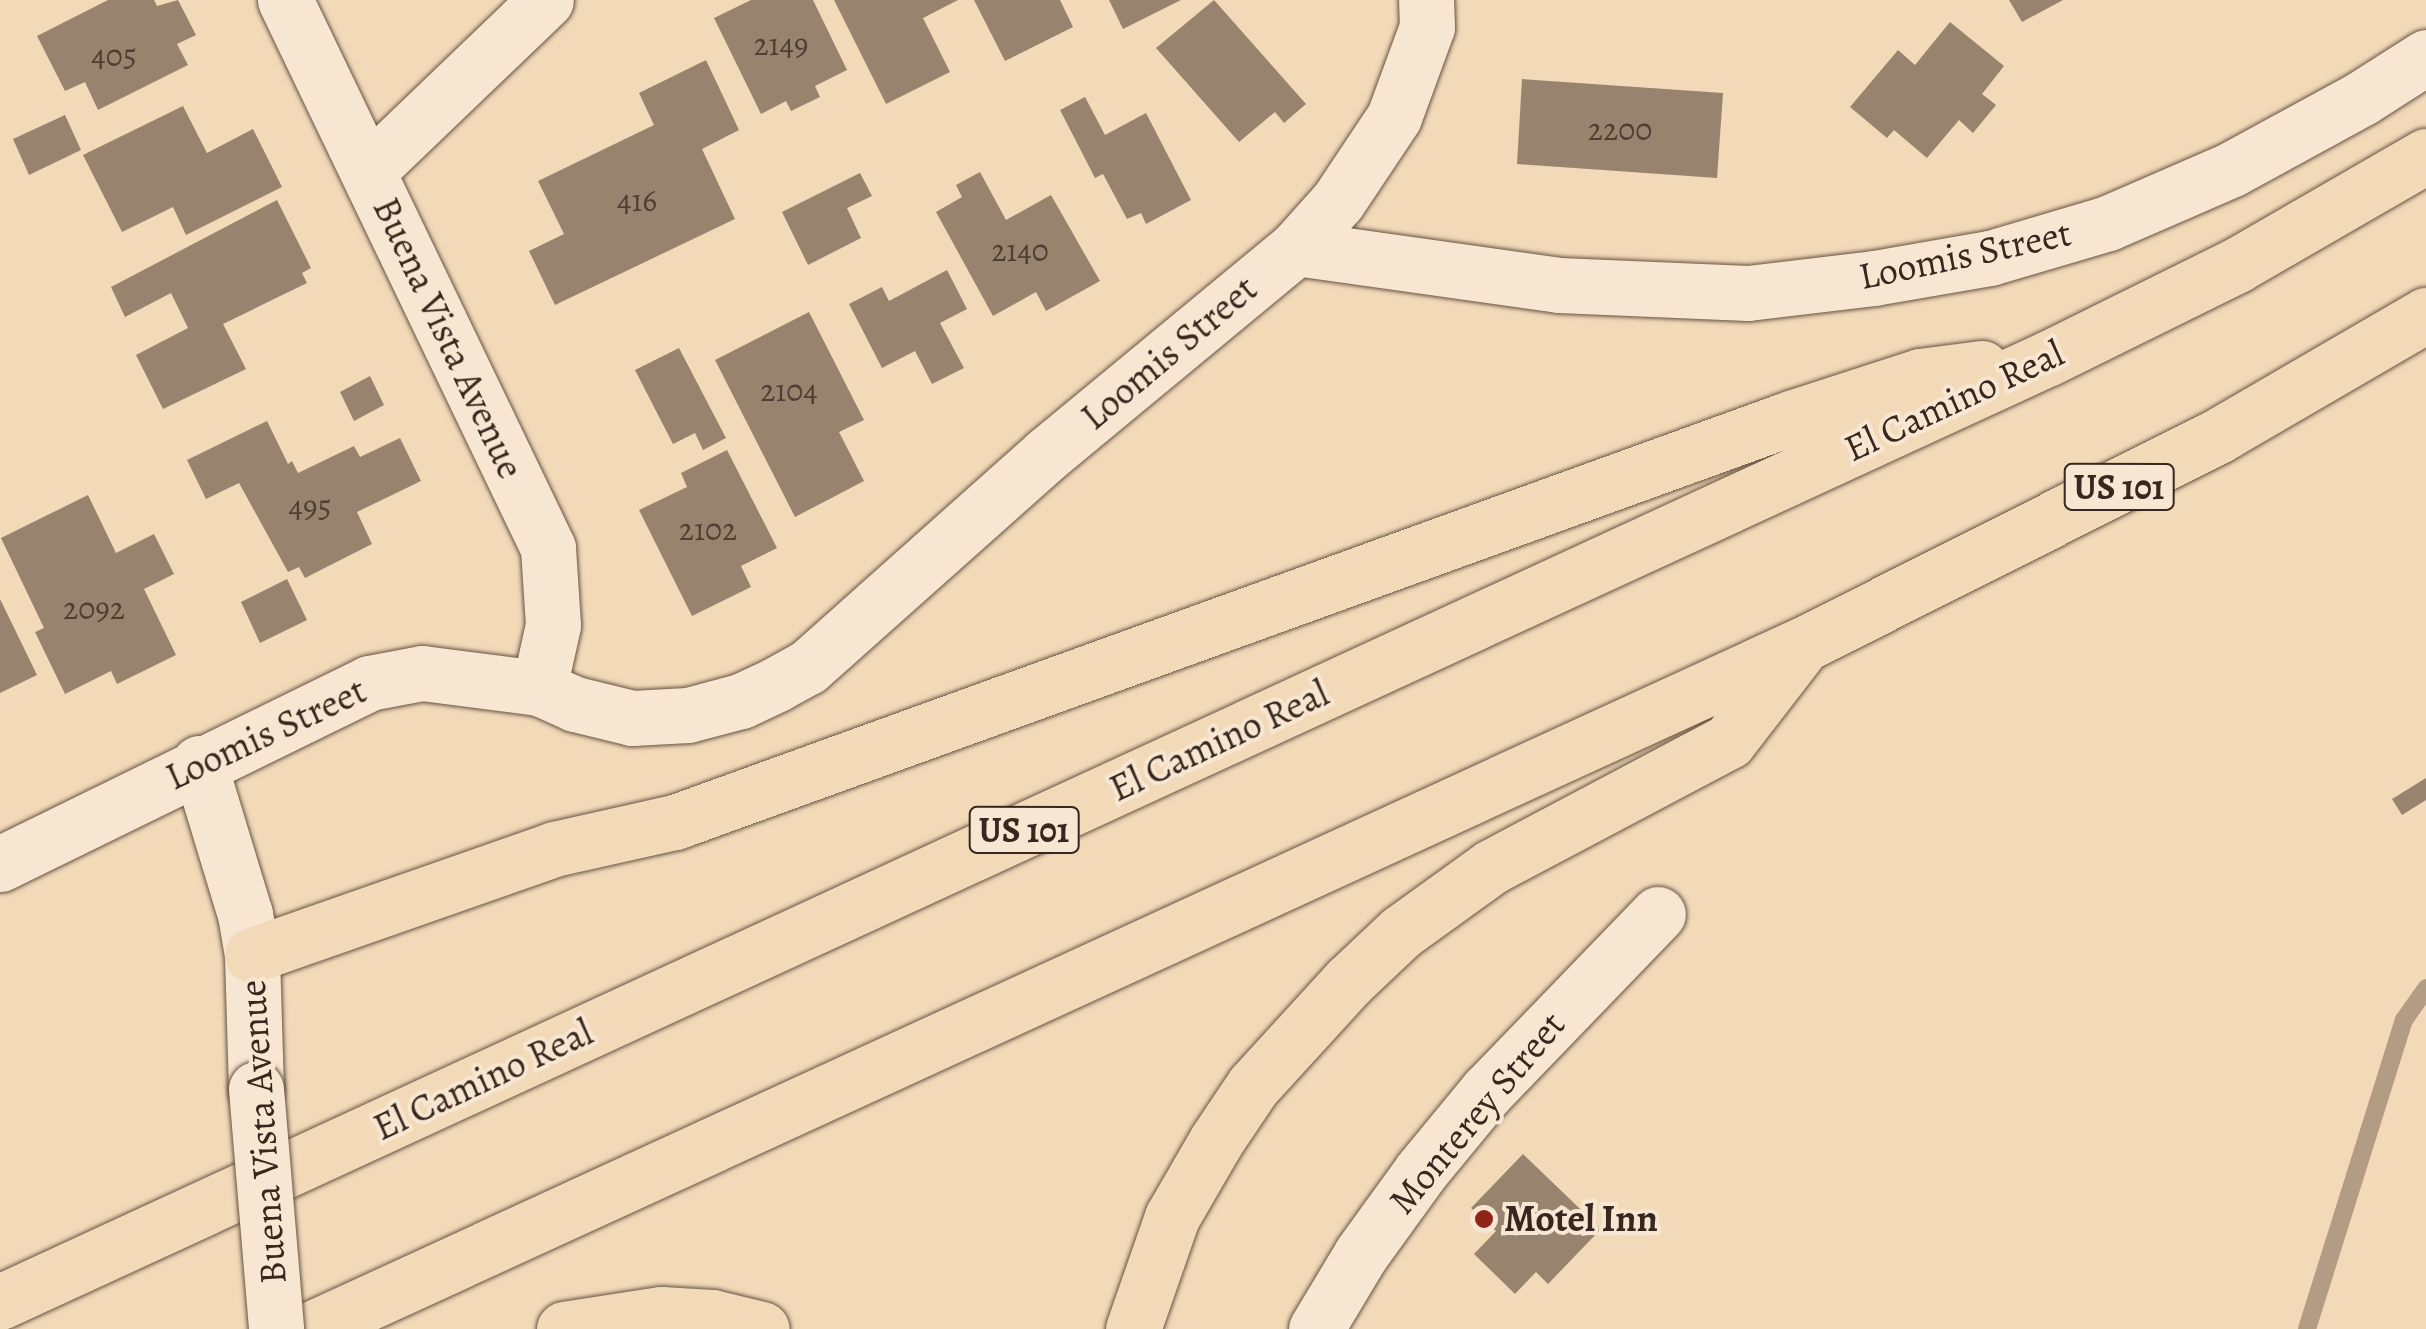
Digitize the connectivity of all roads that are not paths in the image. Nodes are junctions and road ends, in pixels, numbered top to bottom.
1 (285, 0) edge
2 (546, 0) edge
3 (1426, 0) edge
4 (2426, 57) edge
5 (2426, 156) edge
6 (369, 170) junction
7 (1296, 248) junction
8 (2426, 315) edge
9 (2048, 358) junction
10 (1804, 644) junction
11 (539, 688) junction
12 (199, 762) junction
13 (0, 864) edge
14 (1658, 914) dead end
15 (252, 955) junction
16 (0, 1302) edge
17 (276, 1329) edge
18 (311, 1329) edge
19 (564, 1329) edge
20 (762, 1329) edge
21 (1133, 1329) edge
22 (1316, 1329) edge

1 - 6 street, Buena Vista Avenue
2 - 6 street
3 - 7 street
4 - 7 street, Loomis Street
5 - 9 highway, El Camino Real / US 101
6 - 11 street, Buena Vista Avenue
7 - 11 street, Loomis Street
8 - 10 highway, US 101
9 - 15 highway
9 - 16 highway, El Camino Real / US 101
10 - 18 highway, US 101
10 - 21 highway
11 - 12 street, Loomis Street
12 - 13 street, Loomis Street
12 - 15 street, Buena Vista Avenue
14 - 22 street, Monterey Street
15 - 17 street, Buena Vista Avenue, bridge
19 - 20 highway

